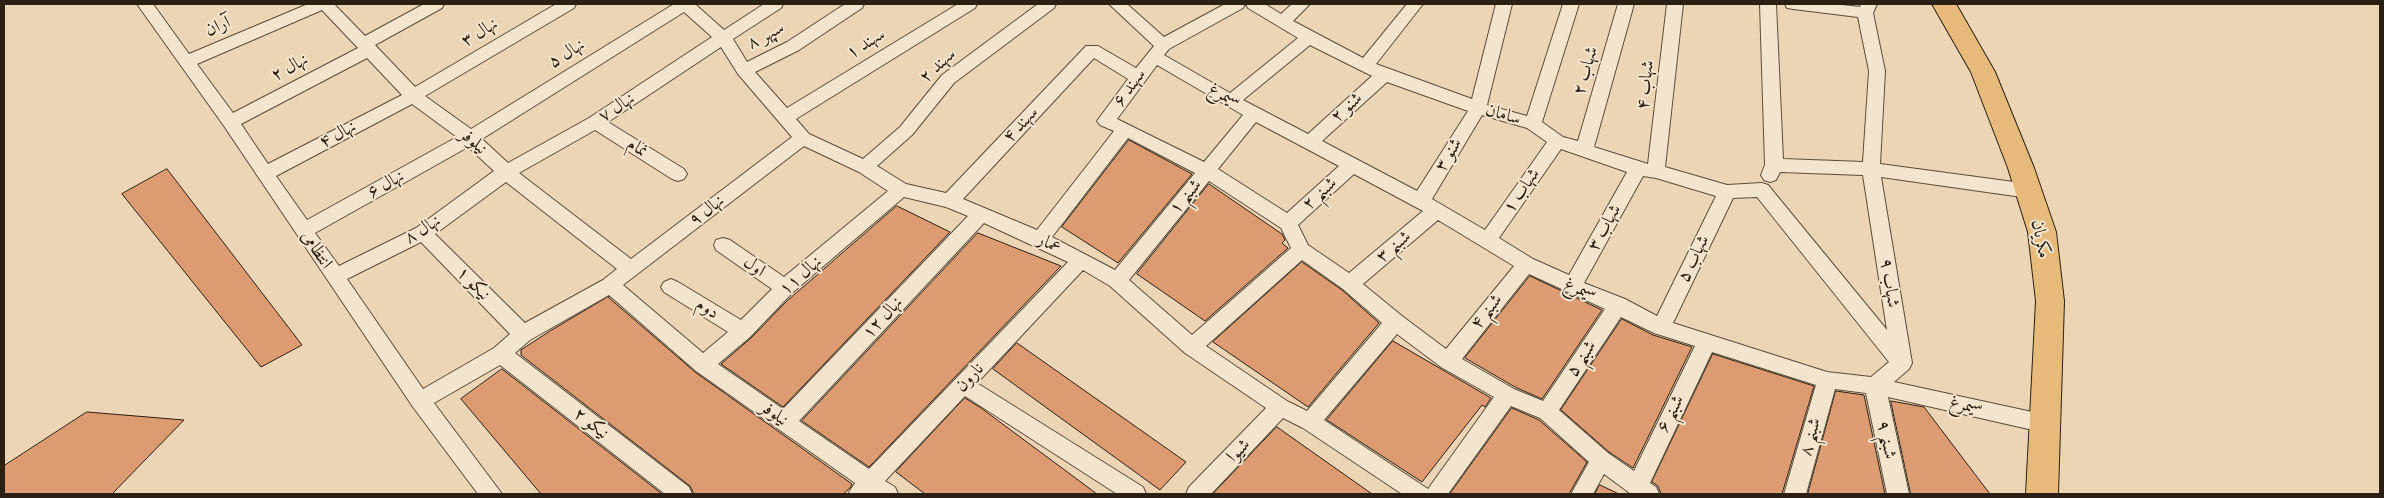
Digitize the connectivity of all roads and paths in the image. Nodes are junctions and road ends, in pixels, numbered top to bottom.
1 (145, 4) edge
2 (283, 4) edge
3 (324, 4) edge
4 (436, 4) edge
5 (568, 4) edge
6 (685, 4) edge
7 (775, 4) edge
8 (856, 4) edge
9 (969, 4) edge
10 (1048, 4) edge
11 (1117, 4) edge
12 (1237, 4) edge
13 (1254, 4) edge
14 (1302, 4) edge
15 (1415, 4) edge
16 (1504, 4) edge
17 (1571, 4) edge
18 (1626, 4) edge
19 (1675, 4) edge
20 (1768, 4) edge
21 (1793, 4) edge
22 (1944, 4) edge
23 (1867, 8) edge
24 (297, 15) junction
25 (1282, 22) junction
26 (1309, 38) junction
27 (724, 39) junction
28 (367, 46) junction
29 (1158, 50) junction
30 (185, 62) junction
31 (1365, 66) junction
32 (744, 70) junction
33 (1384, 75) junction
34 (1138, 77) junction
35 (413, 96) junction
36 (1231, 101) junction
37 (1478, 108) junction
38 (1255, 112) junction
39 (784, 118) junction
40 (230, 122) junction
41 (595, 122) junction
42 (1533, 124) junction
43 (1125, 129) junction
44 (470, 138) junction
45 (803, 138) junction
46 (1556, 141) junction
47 (1310, 142) junction
48 (1584, 150) junction
49 (1352, 165) junction
50 (1774, 165) junction
51 (866, 167) junction
52 (1871, 169) junction
53 (1647, 170) junction
54 (1207, 171) junction
55 (506, 172) junction
56 (264, 174) junction
57 (678, 174) dead end
58 (901, 190) junction
59 (1762, 190) junction
60 (2028, 191) junction
61 (1726, 192) junction
62 (950, 201) junction
63 (1421, 201) junction
64 (1438, 210) junction
65 (982, 214) junction
66 (1288, 223) junction
67 (303, 231) junction
68 (422, 233) junction
69 (1040, 239) junction
70 (1487, 241) junction
71 (723, 245) dead end
72 (1301, 250) junction
73 (1081, 260) junction
74 (1526, 264) junction
75 (630, 269) junction
76 (334, 277) junction
77 (1117, 281) junction
78 (1350, 284) junction
79 (610, 285) junction
80 (672, 287) dead end
81 (1572, 287) junction
82 (785, 288) junction
83 (1618, 305) junction
84 (1395, 322) junction
85 (1661, 327) junction
86 (743, 331) junction
87 (523, 334) junction
88 (1707, 342) junction
89 (1192, 346) junction
90 (501, 354) junction
91 (1448, 361) junction
92 (1902, 363) junction
93 (703, 365) junction
94 (1827, 380) junction
95 (964, 385) junction
96 (1875, 386) junction
97 (1506, 395) junction
98 (420, 401) junction
99 (1280, 407) junction
100 (1547, 412) junction
101 (785, 422) junction
102 (1310, 422) junction
103 (2046, 424) junction
104 (1601, 460) junction
105 (872, 490) edge
106 (1643, 490) edge
107 (491, 494) edge
108 (681, 494) edge
109 (1135, 494) edge
110 (1197, 494) edge
111 (1419, 494) edge
112 (1436, 494) edge
113 (1582, 494) edge
114 (1795, 494) edge
115 (1898, 494) edge
116 (2042, 494) edge

1 - 30 street, انتظامی
2 - 24 street
3 - 24 street, آران
3 - 28 street, نیلوفر
4 - 28 street
5 - 35 street, نهال ۳
6 - 27 street, عمار
6 - 44 street, نهال ۵
7 - 27 street, نهال ۷
8 - 32 street, سپهر ۸
9 - 39 street, سهند ۱
10 - 51 street, سهند ۲
11 - 29 street
12 - 29 street, سهند ۶
13 - 25 street, سامان
14 - 25 street
15 - 31 street
16 - 37 street, شنو ۳
17 - 42 street
18 - 48 street, شهاب ۲
19 - 53 street, شهاب ۴
20 - 50 street
21 - 23 street
22 - 60 main road, مکریان
23 - 52 street, شهاب ۹
24 - 30 street, آران
25 - 26 street, سامان
26 - 31 street, سامان
26 - 36 street
27 - 32 street, عمار
27 - 41 street, نهال ۷
28 - 35 street, نیلوفر
28 - 40 street, نهال ۲
29 - 34 street, سهند ۶
29 - 36 street, سیمرغ
30 - 40 street, انتظامی
31 - 33 street, سامان
32 - 39 street, عمار
33 - 37 street, سامان
33 - 47 street, شنو ۲
34 - 43 street, سهند ۶
34 - 62 street, سهند ۴
35 - 44 street, نیلوفر
35 - 56 street, نهال ۴
36 - 38 street, سیمرغ
37 - 42 street, سامان
37 - 63 street, شنو ۳
38 - 47 street, سیمرغ
38 - 54 street, شبنم ۱
39 - 45 street, عمار
40 - 56 street, انتظامی
41 - 55 street, نهال ۷
41 - 57 street, نمام
42 - 46 street, سامان
43 - 54 street
43 - 69 street, سهند ۶
44 - 55 street, نیلوفر
44 - 67 street, نهال ۶
45 - 51 street, عمار
45 - 75 street, نهال ۹
46 - 48 street, سامان
46 - 70 street, شهاب ۱
47 - 49 street, سیمرغ
48 - 53 street, سامان
49 - 63 street, سیمرغ
49 - 66 street, شبنم ۲
50 - 52 street
50 - 59 street
51 - 58 street, عمار
52 - 60 street
52 - 92 street, شهاب ۹
53 - 61 street, سامان
53 - 81 street, شهاب ۳
54 - 66 street
54 - 77 street, شبنم ۱
55 - 68 street, نهال ۸
55 - 75 street, نیلوفر
56 - 67 street, انتظامی
58 - 62 street, عمار
58 - 82 street, نهال ۱۱
59 - 61 street, سامان
59 - 92 street
60 - 103 main road, مکریان
61 - 85 street, شهاب ۵
62 - 65 street, عمار
63 - 64 street, سیمرغ
64 - 70 street, سیمرغ
64 - 78 street, شبنم ۳
65 - 69 street, عمار
65 - 101 street, نهال ۱۲
66 - 72 street
67 - 76 street, انتظامی
68 - 76 street, نهال ۸
68 - 87 street, نیکو ۱
69 - 73 street, عمار
70 - 74 street, سیمرغ
71 - 82 street, اول
72 - 78 street
72 - 89 street
73 - 77 street, عمار
73 - 95 street, نارون
74 - 81 street, سیمرغ
74 - 91 street, شبنم ۴
75 - 79 street, نهال ۹
76 - 98 street, انتظامی
77 - 89 street, عمار
78 - 84 street
79 - 87 street, نهال ۹
79 - 93 street, نیلوفر
80 - 86 street, دوم
81 - 83 street, سیمرغ
82 - 86 street, نهال ۱۱
83 - 85 street, سیمرغ
83 - 100 street, شبنم ۵
84 - 91 street
84 - 102 street
85 - 88 street, سیمرغ
86 - 93 street, نهال ۱۱
87 - 90 street, نهال ۹
88 - 94 street, سیمرغ
88 - 106 street, شبنم ۶
89 - 99 street, عمار
90 - 98 street, نهال ۹
90 - 108 street, نیکو ۲
91 - 97 street
92 - 96 street
93 - 101 street, نیلوفر
94 - 96 street, سیمرغ
94 - 114 street, شبنم ۸
95 - 105 street, نارون
95 - 109 street
96 - 103 street, سیمرغ
96 - 115 street, شبنم ۹
97 - 100 street
97 - 112 street
98 - 107 street, انتظامی
99 - 102 street, عمار
99 - 110 street, شیوا
100 - 104 street
101 - 105 street, نیلوفر
102 - 111 street, عمار
103 - 116 main road, مکریان
104 - 106 street
104 - 113 street

